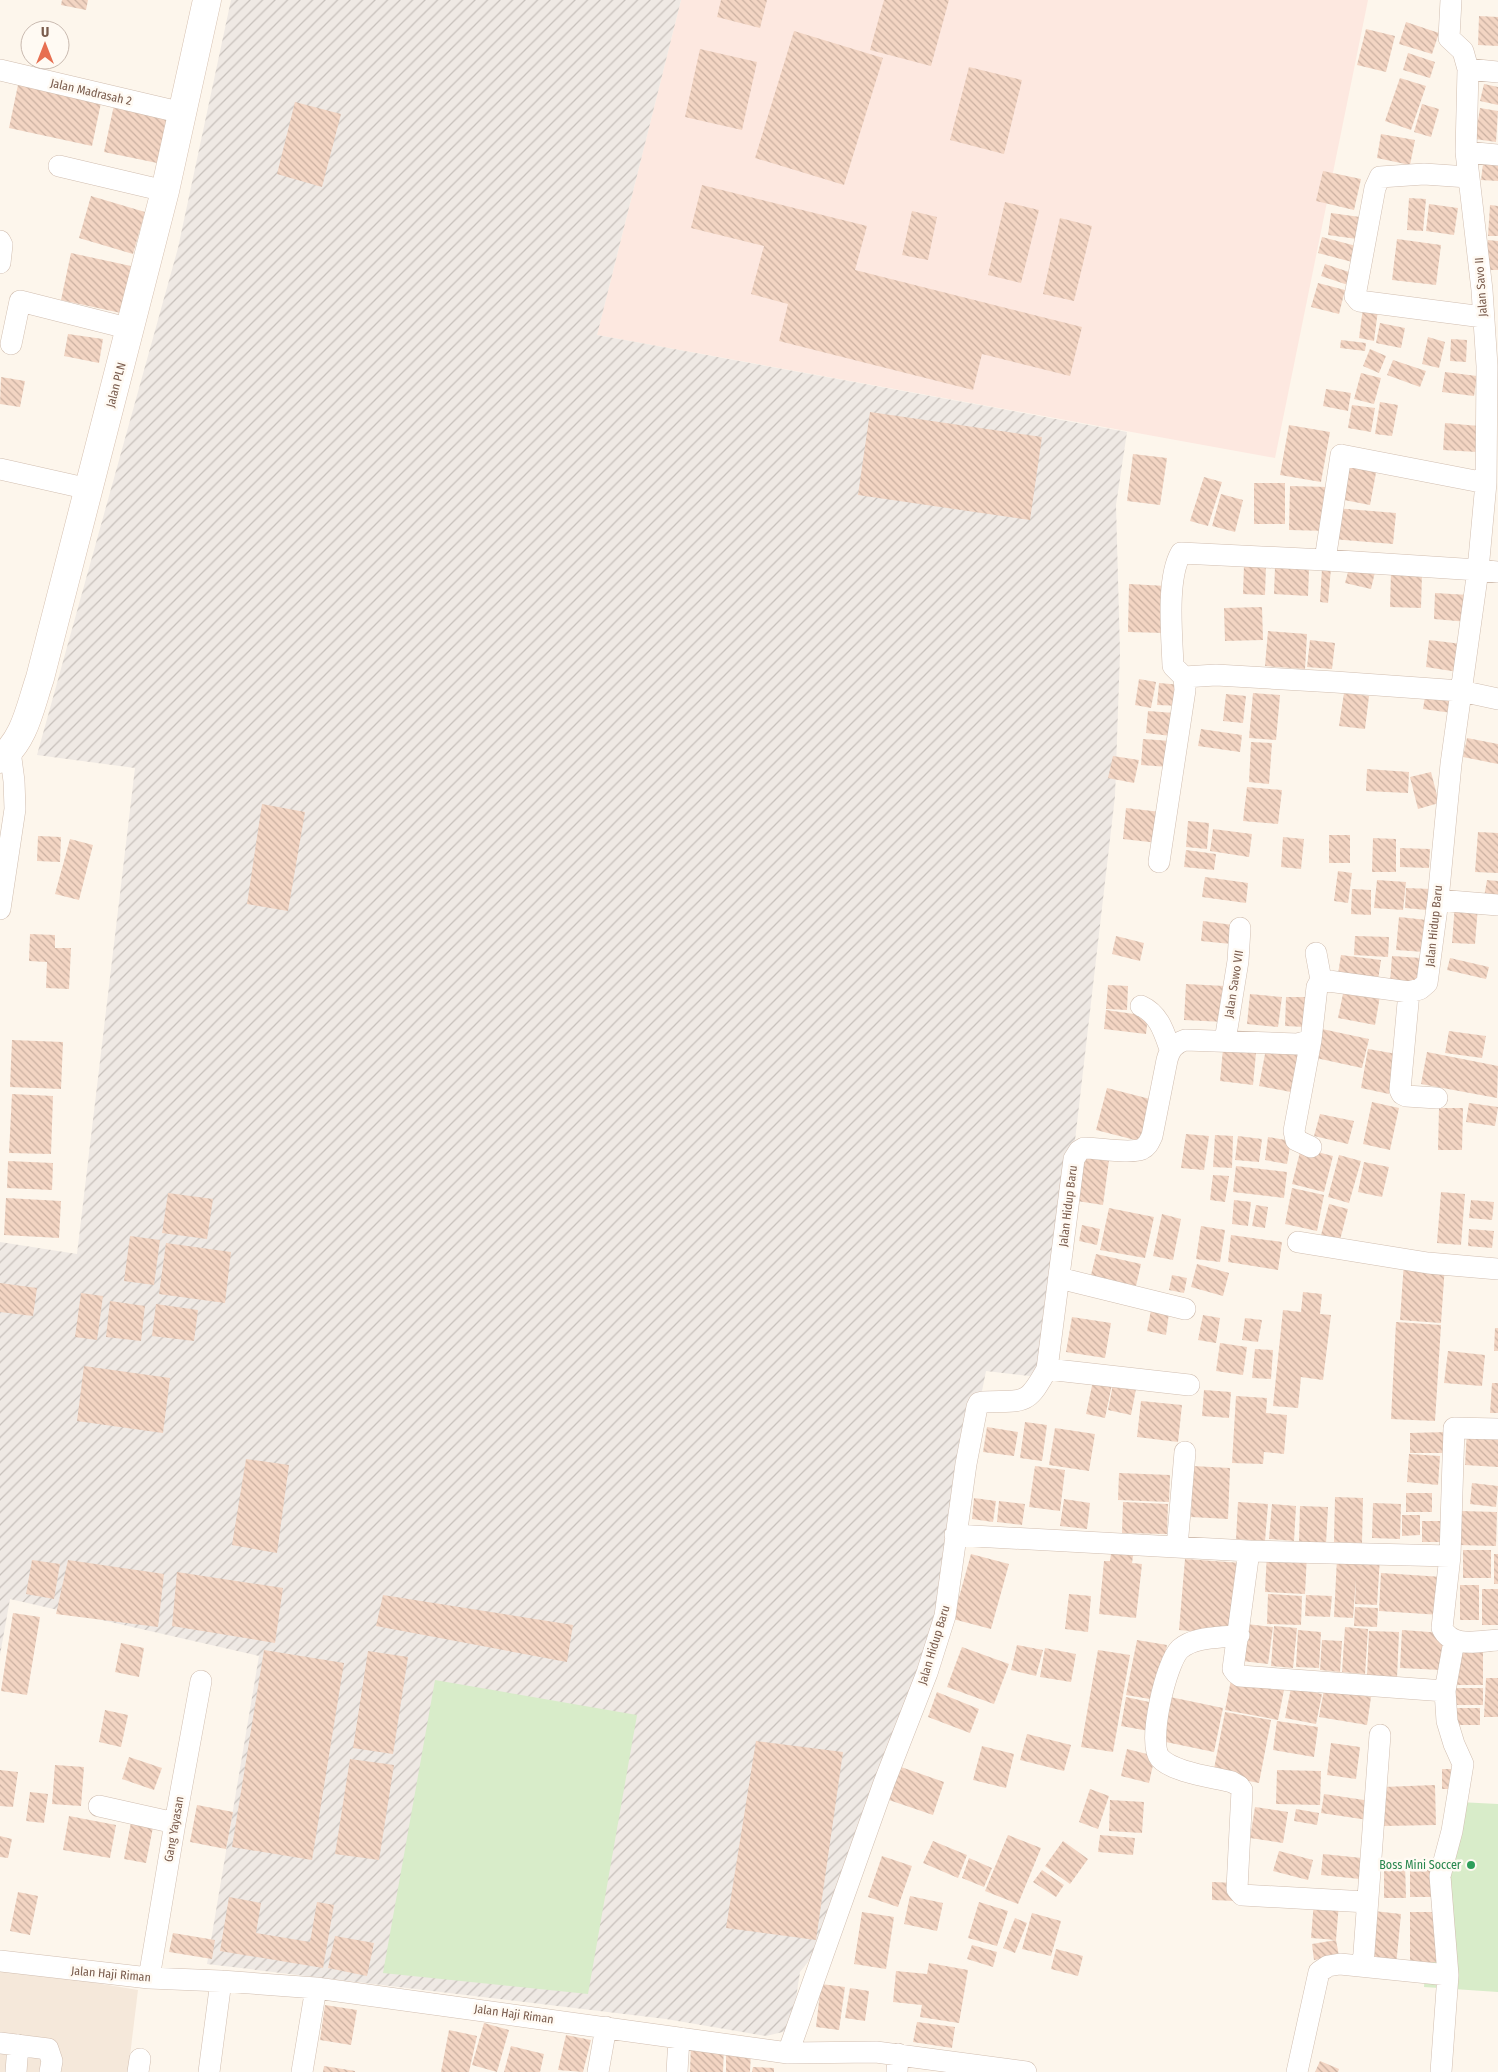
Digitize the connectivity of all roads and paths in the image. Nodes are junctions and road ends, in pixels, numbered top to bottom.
1 (207, 0) edge
2 (1451, 0) edge
3 (1468, 69) junction
4 (0, 70) edge
5 (1498, 72) edge
6 (182, 113) junction
7 (1466, 152) junction
8 (1498, 155) edge
9 (59, 166) dead end
10 (1468, 177) junction
11 (165, 191) junction
12 (0, 240) edge
13 (0, 263) edge
14 (1490, 291) edge
15 (1483, 317) junction
16 (130, 330) junction
17 (11, 344) dead end
18 (0, 469) edge
19 (1486, 483) junction
20 (89, 489) junction
21 (1325, 560) junction
22 (1481, 571) edge
23 (1184, 677) junction
24 (1461, 691) junction
25 (1498, 699) edge
26 (5, 755) edge
27 (1159, 862) dead end
28 (1438, 900) junction
29 (1498, 905) edge
30 (0, 909) edge
31 (1240, 928) dead end
32 (1316, 953) dead end
33 (1321, 980) junction
34 (1409, 992) junction
35 (1141, 1006) dead end
36 (1311, 1040) junction
37 (1225, 1041) junction
38 (1170, 1049) junction
39 (1437, 1098) dead end
40 (1311, 1147) dead end
41 (1298, 1242) dead end
42 (1498, 1268) edge
43 (1059, 1278) junction
44 (1185, 1309) dead end
45 (1047, 1369) junction
46 (1190, 1385) dead end
47 (1498, 1429) edge
48 (1185, 1452) dead end
49 (955, 1535) junction
50 (1177, 1547) junction
51 (1249, 1550) junction
52 (1450, 1556) junction
53 (1239, 1635) junction
54 (1498, 1640) edge
55 (1454, 1641) junction
56 (201, 1681) dead end
57 (1445, 1691) junction
58 (1380, 1735) dead end
59 (99, 1806) dead end
60 (174, 1823) junction
61 (1367, 1902) junction
62 (0, 1961) edge
63 (1363, 1966) junction
64 (1448, 1975) junction
65 (149, 1978) junction
66 (221, 1980) junction
67 (316, 1988) junction
68 (606, 2027) junction
69 (679, 2038) junction
70 (9, 2044) edge
71 (788, 2053) junction
72 (898, 2063) edge
73 (16, 2072) edge
74 (50, 2072) edge
75 (209, 2072) edge
76 (302, 2072) edge
77 (598, 2072) edge
78 (678, 2072) edge
79 (1026, 2072) edge
80 (1297, 2072) edge
81 (1441, 2072) edge

1 - 6 street, Jalan PLN
2 - 3 street, Jalan Savo II
3 - 5 street
3 - 7 street, Jalan Savo II
4 - 6 street, Jalan Madrasah 2
6 - 11 street, Jalan PLN
7 - 8 street
7 - 10 street, Jalan Savo II
9 - 11 street
10 - 14 street, Jalan Savo II
10 - 15 street
11 - 16 street, Jalan PLN
12 - 13 street
14 - 15 street, Jalan Savo II
15 - 19 street, Jalan Savo II
16 - 17 street
16 - 20 street, Jalan PLN
18 - 20 street
19 - 21 street
19 - 22 street, Jalan Savo II
20 - 26 street, Jalan PLN
21 - 22 street
21 - 23 street
22 - 24 street, Jalan Hidup Baru
23 - 24 street
23 - 27 street
24 - 25 street
24 - 28 street, Jalan Hidup Baru
26 - 30 street
28 - 29 street
28 - 34 street, Jalan Hidup Baru
31 - 37 street, Jalan Sawo VII
32 - 33 street
33 - 34 street
33 - 36 street
34 - 39 street
35 - 38 street
36 - 37 street
36 - 40 street
37 - 38 street
38 - 43 street, Jalan Hidup Baru
41 - 42 street
43 - 44 street
43 - 45 street, Jalan Hidup Baru
45 - 46 street
45 - 49 street, Jalan Hidup Baru
47 - 52 street
48 - 50 street
49 - 50 street
49 - 71 street, Jalan Hidup Baru
50 - 51 street
51 - 52 street
51 - 53 street
52 - 55 street
53 - 57 street
53 - 61 street
54 - 55 street
55 - 57 street
56 - 60 street, Gang Yayasan
57 - 64 street
58 - 61 street
59 - 60 street
60 - 65 street, Gang Yayasan
61 - 63 street
62 - 65 street, Jalan Haji Riman
63 - 64 street
63 - 80 street
64 - 81 street
65 - 66 street, Jalan Haji Riman
66 - 67 street, Jalan Haji Riman
66 - 75 street
67 - 68 street, Jalan Haji Riman
67 - 76 street
68 - 69 street, Jalan Haji Riman
68 - 77 street
69 - 71 street, Jalan Haji Riman
69 - 78 street
70 - 73 street
70 - 74 street
71 - 72 street, Jalan Haji Riman
72 - 79 street, Jalan Haji Riman

